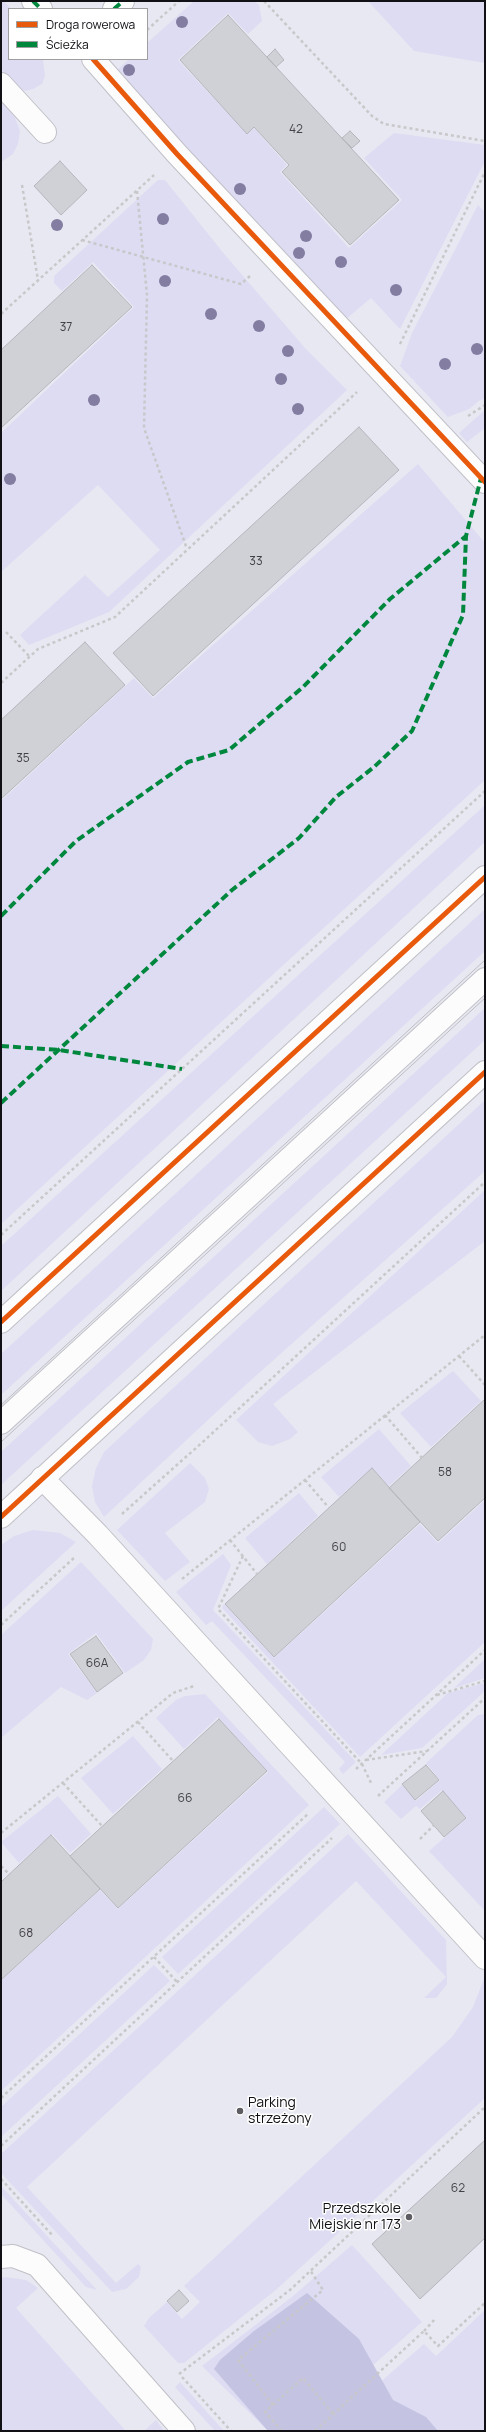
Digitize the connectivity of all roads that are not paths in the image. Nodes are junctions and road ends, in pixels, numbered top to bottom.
1 (123, 1) edge
2 (115, 8) edge
3 (94, 60) edge
4 (1, 84) edge
5 (45, 132) dead end
6 (485, 482) edge
7 (485, 877) edge
8 (485, 979) edge
9 (485, 1072) edge
10 (1, 1322) edge
11 (1, 1423) edge
12 (42, 1478) junction
13 (1, 1517) edge
14 (485, 1958) edge
15 (1, 2257) edge
16 (184, 2431) edge

1 - 2 street
3 - 6 street
4 - 5 street
7 - 10 street
8 - 11 street
9 - 12 street
12 - 13 street
12 - 14 street
15 - 16 street

